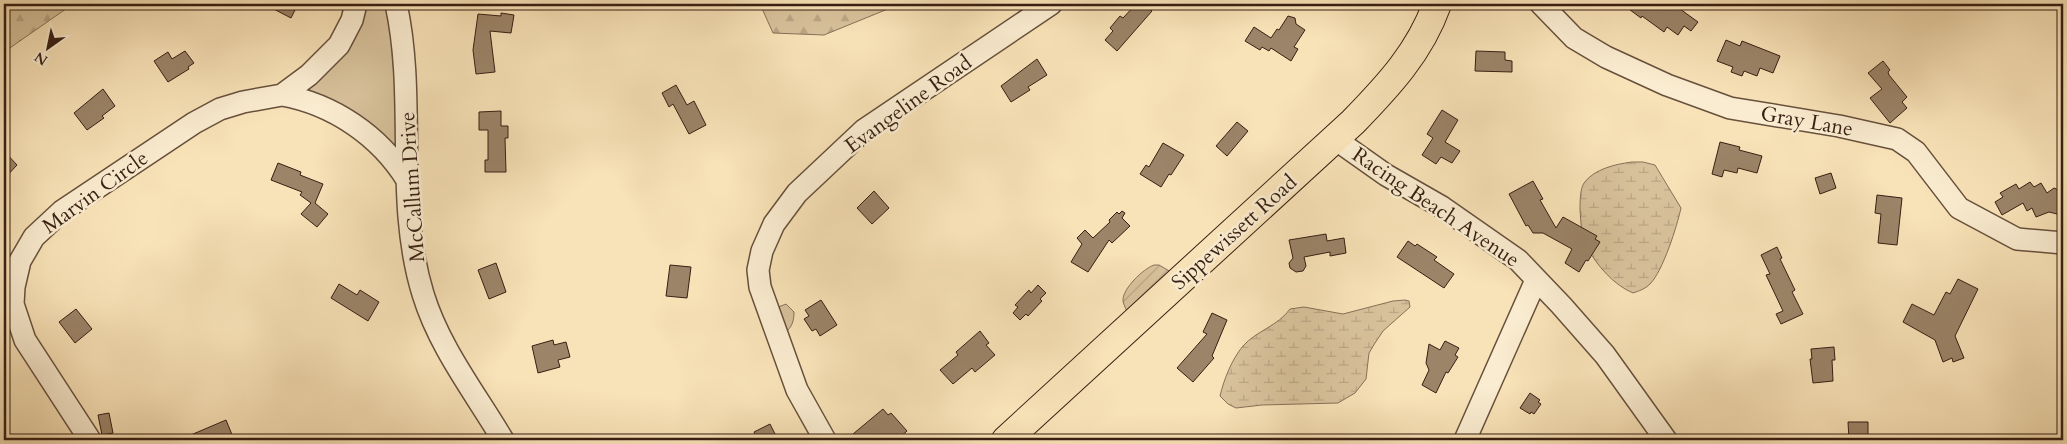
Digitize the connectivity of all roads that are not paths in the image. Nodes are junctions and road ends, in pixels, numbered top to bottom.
1 (356, 4) edge
2 (396, 4) edge
3 (1051, 4) edge
4 (1437, 4) edge
5 (1541, 4) edge
6 (282, 95) junction
7 (1336, 139) junction
8 (407, 180) junction
9 (2063, 243) edge
10 (1536, 280) junction
11 (90, 440) edge
12 (503, 440) edge
13 (825, 440) edge
14 (1006, 440) edge
15 (1465, 440) edge
16 (1666, 440) edge

1 - 6 street, Marvin Circle
2 - 8 street, McCallum Drive
3 - 13 street, Evangeline Road
4 - 7 main road, Sippewissett Road
5 - 9 street, Gray Lane
6 - 8 street, Marvin Circle
6 - 11 street, Marvin Circle
7 - 10 street, Racing Beach Avenue
7 - 14 main road, Sippewissett Road
8 - 12 street, McCallum Drive
10 - 15 street
10 - 16 street, Racing Beach Avenue

